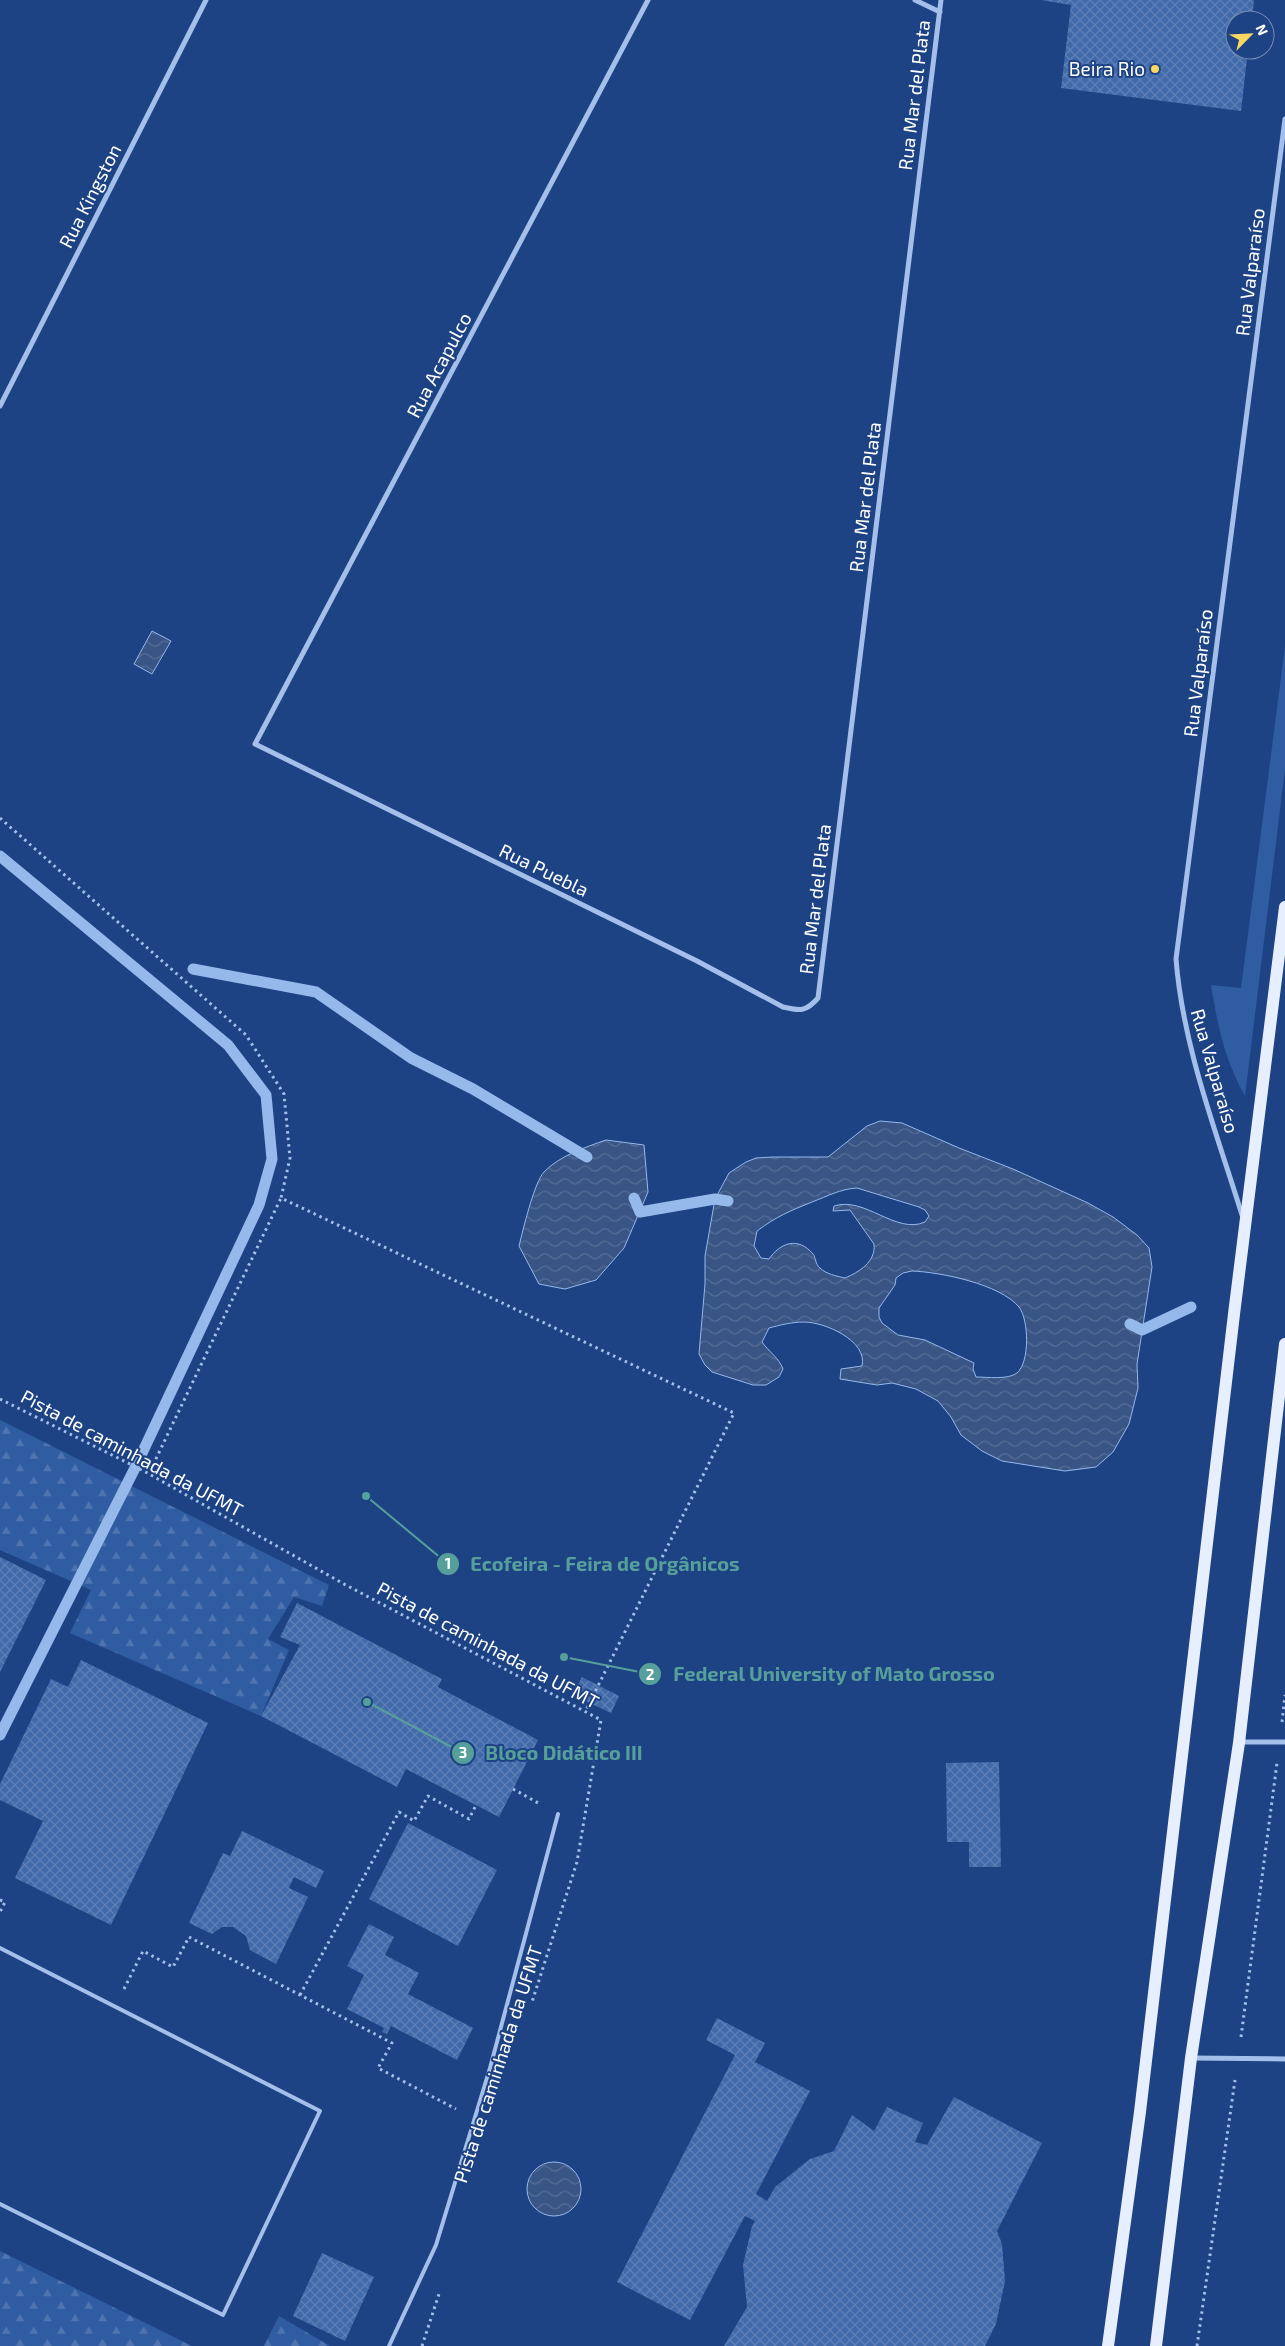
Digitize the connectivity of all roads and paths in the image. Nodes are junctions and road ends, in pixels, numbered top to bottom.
1 (206, 0) edge
2 (648, 0) edge
3 (916, 0) edge
4 (941, 0) edge
5 (940, 12) junction
6 (1285, 119) edge
7 (0, 406) edge
8 (255, 744) joint
9 (0, 818) edge
10 (1285, 907) edge
11 (818, 998) joint
12 (281, 1198) junction
13 (1245, 1225) junction
14 (1285, 1344) edge
15 (0, 1399) edge
16 (1281, 1406) edge
17 (153, 1465) dead end
18 (1285, 1695) edge
19 (586, 1712) junction
20 (1239, 1742) junction
21 (1282, 1742) edge
22 (476, 1805) dead end
23 (558, 1814) dead end
24 (0, 1900) edge
25 (0, 1912) edge
26 (0, 1948) edge
27 (123, 1991) dead end
28 (300, 1996) junction
29 (531, 2004) dead end
30 (1240, 2045) dead end
31 (1191, 2058) junction
32 (1285, 2059) edge
33 (1233, 2094) dead end
34 (475, 2119) junction
35 (0, 2204) edge
36 (440, 2289) dead end
37 (389, 2346) edge
38 (422, 2346) edge
39 (1108, 2346) edge
40 (1156, 2346) edge
41 (1196, 2346) edge

1 - 7 street, Rua Kingston
2 - 8 street, Rua Acapulco
3 - 5 street
4 - 5 street, Rua Mar del Plata
5 - 11 street, Rua Mar del Plata
6 - 13 street, Rua Valparaíso
8 - 11 street, Rua Puebla
9 - 12 path
10 - 13 main road
12 - 17 path
12 - 19 path
13 - 39 main road
14 - 16 main road
15 - 19 path, Pista de caminhada da UFMT
16 - 20 main road
18 - 21 path
19 - 29 path, Pista de caminhada da UFMT
20 - 21 street
20 - 31 main road
21 - 30 path
22 - 28 path
23 - 34 lane
24 - 25 path
26 - 35 lane
27 - 28 path
28 - 34 path
31 - 32 street
31 - 40 main road
33 - 41 path
34 - 37 lane
36 - 38 path

